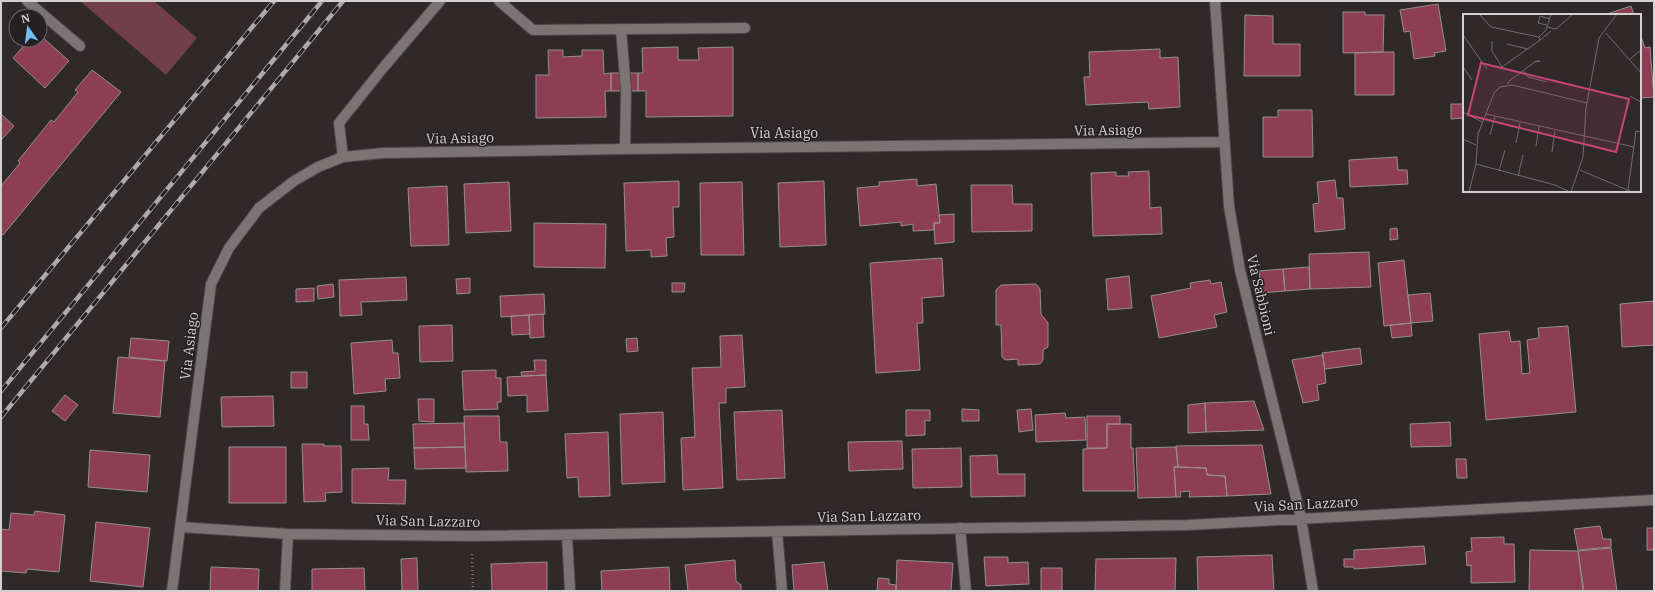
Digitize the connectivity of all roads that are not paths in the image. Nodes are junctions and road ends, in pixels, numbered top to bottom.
1 (27, 1) edge
2 (440, 1) edge
3 (499, 1) edge
4 (1215, 1) edge
5 (746, 28) dead end
6 (621, 29) junction
7 (80, 46) dead end
8 (1225, 142) junction
9 (625, 149) junction
10 (343, 157) junction
11 (1654, 500) edge
12 (1300, 518) junction
13 (180, 527) junction
14 (960, 528) junction
15 (778, 531) junction
16 (288, 534) junction
17 (567, 535) junction
18 (172, 591) edge
19 (285, 591) edge
20 (570, 591) edge
21 (782, 591) edge
22 (966, 591) edge
23 (1313, 591) edge

1 - 7 street
2 - 10 street
3 - 6 street
4 - 8 street, Via Sabbioni
5 - 6 street
6 - 9 street
8 - 9 street, Via Asiago
8 - 12 street, Via Sabbioni
9 - 10 street, Via Asiago
10 - 13 street, Via Asiago
11 - 12 street, Via San Lazzaro
12 - 14 street, Via San Lazzaro
12 - 23 street, Via Sabbioni
13 - 16 street, Via San Lazzaro
13 - 18 street, Via Asiago
14 - 15 street, Via San Lazzaro
14 - 22 street
15 - 17 street, Via San Lazzaro
15 - 21 street
16 - 17 street, Via San Lazzaro
16 - 19 street
17 - 20 street

